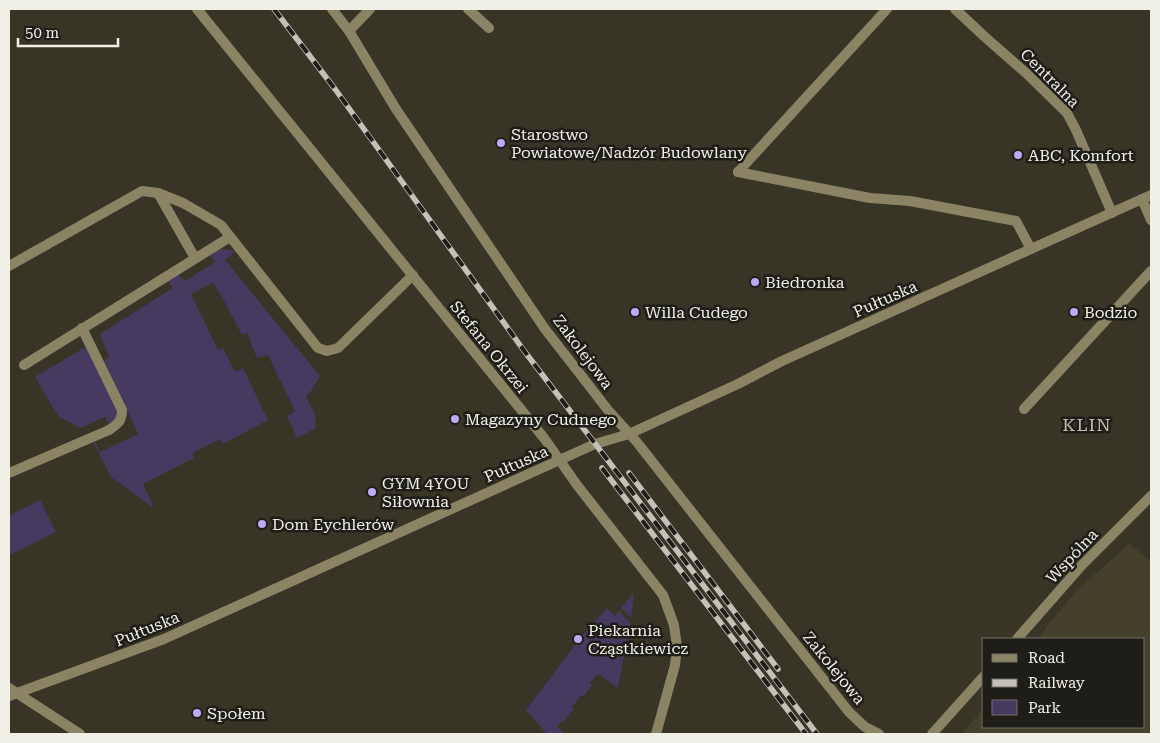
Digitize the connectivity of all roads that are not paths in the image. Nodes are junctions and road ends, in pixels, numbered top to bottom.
1 (197, 9) edge
2 (332, 9) edge
3 (370, 9) edge
4 (468, 9) edge
5 (888, 9) edge
6 (955, 9) edge
7 (488, 28) dead end
8 (349, 31) junction
9 (158, 193) junction
10 (1147, 197) edge
11 (1112, 213) junction
12 (1151, 220) edge
13 (230, 237) junction
14 (1031, 249) junction
15 (195, 258) junction
16 (9, 266) edge
17 (1151, 271) edge
18 (412, 275) junction
19 (82, 328) junction
20 (24, 365) dead end
21 (1024, 408) dead end
22 (629, 434) junction
23 (560, 460) junction
24 (9, 473) edge
25 (1151, 496) edge
26 (1017, 638) edge
27 (982, 678) edge
28 (12, 693) edge
29 (80, 734) edge
30 (656, 734) edge
31 (879, 734) edge
32 (932, 734) edge

1 - 18 street, Stefana Okrzei
2 - 8 street, Zakolejowa
3 - 8 street
4 - 7 street
5 - 14 street
6 - 11 street, Centralna
8 - 22 street, Zakolejowa
9 - 13 street
9 - 15 street
9 - 16 street
10 - 11 street, Pułtuska
10 - 12 street
11 - 14 street, Pułtuska
13 - 15 street
13 - 18 street
14 - 22 street, Pułtuska
15 - 19 street
17 - 21 street
18 - 23 street, Stefana Okrzei
19 - 20 street
19 - 24 street
22 - 23 street, Pułtuska
22 - 31 street, Zakolejowa
23 - 28 street, Pułtuska
23 - 30 street, Stefana Okrzei
25 - 26 street, Wspólna
27 - 32 street
28 - 29 street

